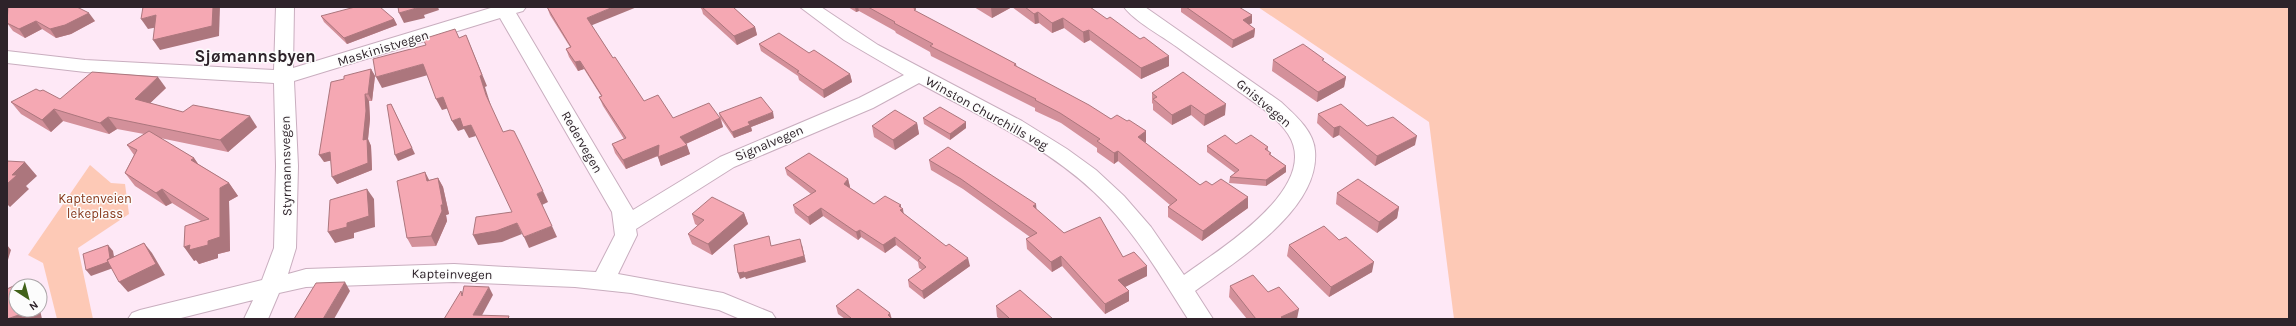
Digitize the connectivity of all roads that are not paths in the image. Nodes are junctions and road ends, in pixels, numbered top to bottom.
1 (284, 7) edge
2 (809, 7) edge
3 (1133, 7) edge
4 (509, 8) edge
5 (7, 57) edge
6 (920, 75) junction
7 (284, 77) junction
8 (626, 225) junction
9 (603, 281) junction
10 (272, 285) junction
11 (1182, 289) junction
12 (140, 319) edge
13 (256, 319) edge
14 (764, 319) edge
15 (1202, 319) edge

1 - 7 street, Styrmannsvegen
2 - 6 street, Winston Churchills veg
3 - 11 street, Gnistvegen
4 - 7 street, Maskinistvegen
4 - 8 street, Redervegen
5 - 7 street, Maskinistvegen
6 - 8 street, Signalvegen
6 - 11 street, Winston Churchills veg
7 - 10 street, Styrmannsvegen
8 - 9 street
9 - 10 street, Kapteinvegen
9 - 14 street, Kapteinvegen
10 - 12 street, Kapteinvegen
10 - 13 street, Styrmannsvegen
11 - 15 street, Winston Churchills veg

